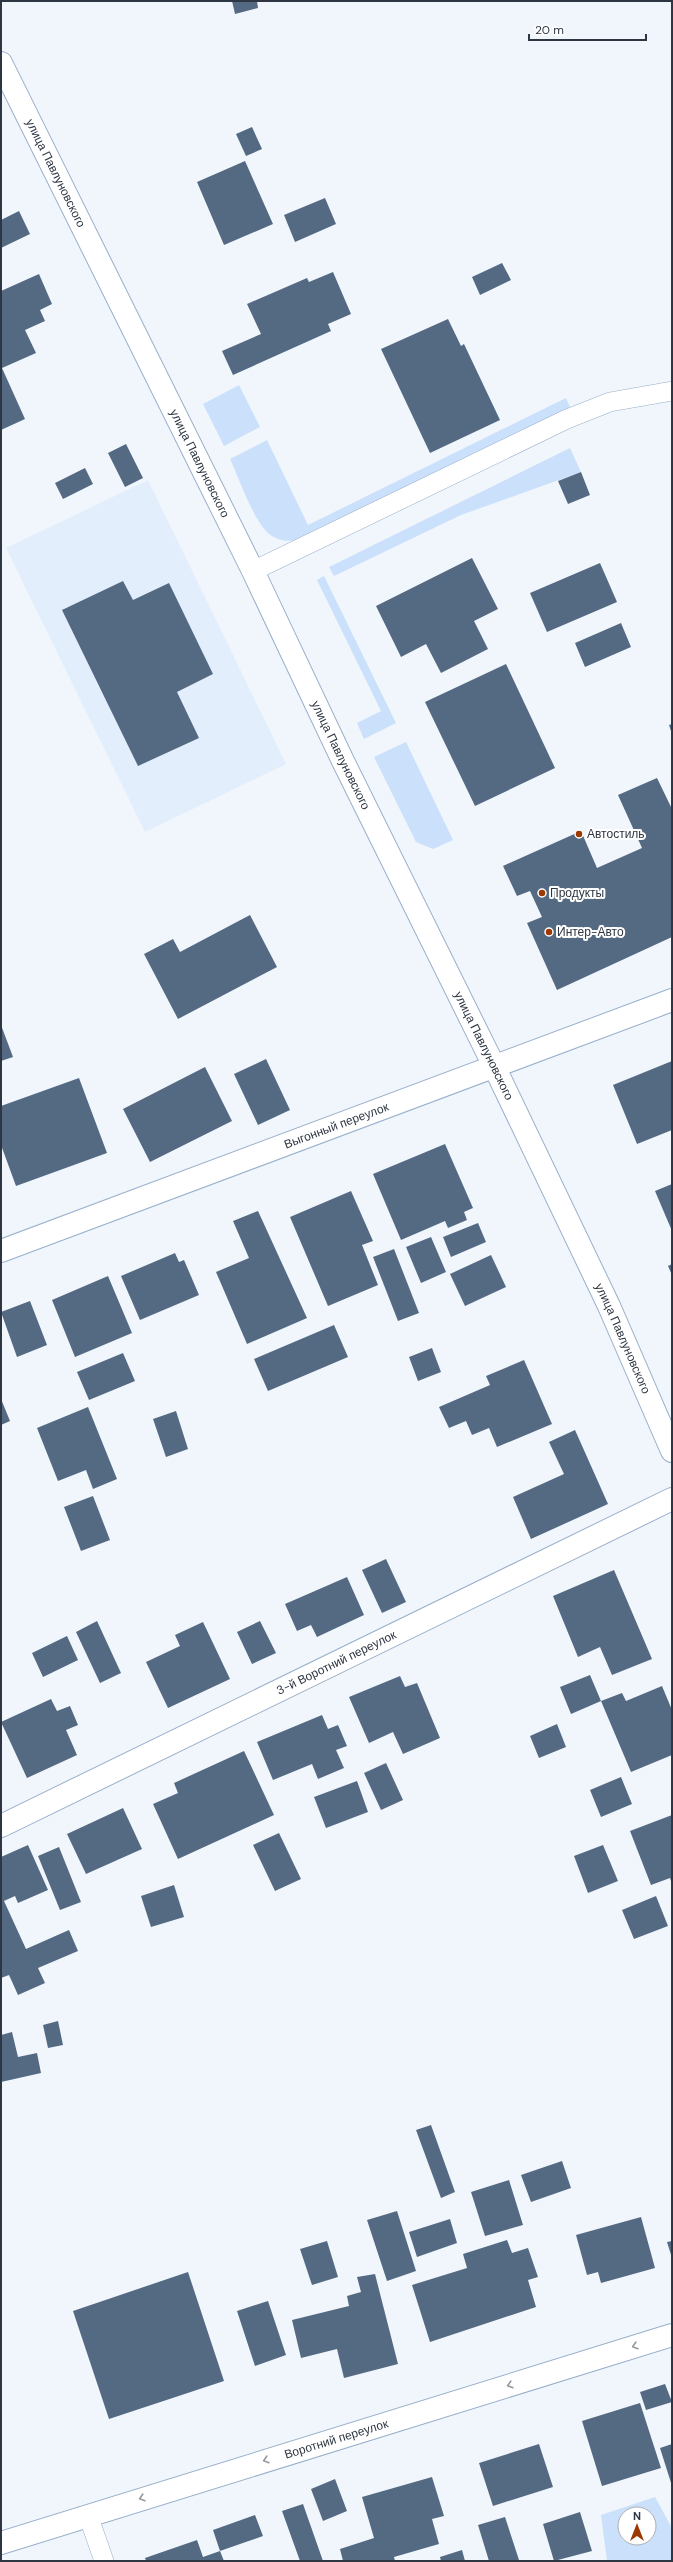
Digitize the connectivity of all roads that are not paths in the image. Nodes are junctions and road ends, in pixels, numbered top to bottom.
1 (1, 63) edge
2 (672, 391) edge
3 (253, 571) junction
4 (672, 1000) edge
5 (494, 1066) junction
6 (1, 1251) edge
7 (672, 1451) edge
8 (672, 1499) edge
9 (1, 1826) edge
10 (672, 2335) edge
11 (88, 2515) junction
12 (1, 2543) edge
13 (104, 2561) edge

1 - 3 street, улица Павлуновского
2 - 3 lane
3 - 5 street, улица Павлуновского
4 - 5 street, Выгонный переулок
5 - 6 street, Выгонный переулок
5 - 7 street, улица Павлуновского
8 - 9 street, 3-й Воротний переулок
10 -> 11 street, Воротний переулок
11 - 12 street, Воротний переулок
11 - 13 lane

